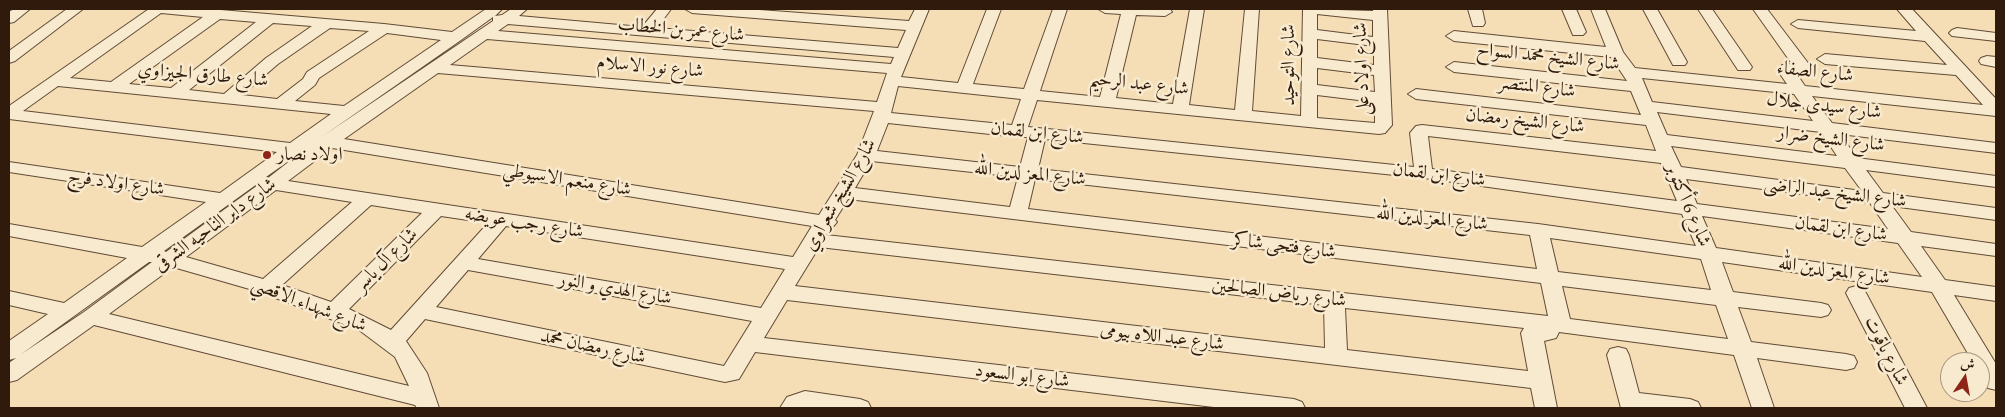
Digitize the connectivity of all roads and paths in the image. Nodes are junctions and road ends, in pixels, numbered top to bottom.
1 (23, 9) edge
2 (76, 9) edge
3 (159, 9) edge
4 (664, 9) edge
5 (692, 9) edge
6 (922, 9) edge
7 (994, 9) edge
8 (1060, 9) edge
9 (1105, 9) edge
10 (1197, 9) edge
11 (1252, 9) edge
12 (1310, 9) edge
13 (1569, 9) edge
14 (1598, 9) edge
15 (1650, 9) edge
16 (1705, 9) edge
17 (1760, 9) edge
18 (1904, 9) edge
19 (1130, 10) edge
20 (1165, 12) dead end
21 (1380, 13) edge
22 (217, 14) junction
23 (270, 18) junction
24 (498, 18) edge
25 (9, 19) edge
26 (327, 23) junction
27 (1798, 24) dead end
28 (914, 26) junction
29 (384, 28) junction
30 (646, 31) junction
31 (1578, 32) dead end
32 (1957, 33) dead end
33 (1309, 34) junction
34 (460, 35) junction
35 (1454, 36) dead end
36 (1930, 37) junction
37 (1996, 37) edge
38 (1381, 42) junction
39 (1616, 53) junction
40 (9, 58) edge
41 (1825, 59) dead end
42 (1310, 62) junction
43 (1679, 62) dead end
44 (414, 66) junction
45 (1454, 67) dead end
46 (1744, 67) dead end
47 (437, 68) junction
48 (897, 68) junction
49 (1382, 71) junction
50 (1962, 71) junction
51 (1634, 80) junction
52 (54, 81) junction
53 (114, 87) junction
54 (964, 88) junction
55 (1309, 89) junction
56 (1801, 90) junction
57 (174, 93) junction
58 (1416, 94) dead end
59 (1030, 95) junction
60 (229, 98) junction
61 (1383, 98) junction
62 (1107, 102) junction
63 (282, 103) junction
64 (1180, 109) junction
65 (10, 110) edge
66 (1996, 110) edge
67 (347, 111) junction
68 (882, 112) junction
69 (1649, 113) junction
70 (1243, 115) junction
71 (1309, 122) junction
72 (1383, 128) joint
73 (1827, 128) junction
74 (1018, 132) junction
75 (1038, 134) junction
76 (1660, 139) junction
77 (329, 142) junction
78 (301, 144) junction
79 (1996, 148) edge
80 (866, 155) junction
81 (1852, 163) junction
82 (1671, 165) junction
83 (9, 167) edge
84 (1424, 173) junction
85 (1026, 174) junction
86 (250, 180) junction
87 (1996, 181) edge
88 (271, 184) junction
89 (845, 193) junction
90 (224, 198) junction
91 (368, 198) junction
92 (1877, 199) junction
93 (1690, 208) junction
94 (437, 209) junction
95 (1017, 214) junction
96 (1996, 214) edge
97 (502, 219) junction
98 (827, 222) junction
99 (9, 230) edge
100 (1538, 230) junction
101 (1904, 238) junction
102 (815, 240) junction
103 (1996, 250) edge
104 (148, 254) junction
105 (1709, 254) junction
106 (170, 259) junction
107 (464, 263) junction
108 (799, 265) junction
109 (1549, 278) junction
110 (1938, 286) junction
111 (267, 287) junction
112 (782, 292) junction
113 (1856, 293) dead end
114 (1996, 294) edge
115 (9, 298) edge
116 (1724, 298) junction
117 (1334, 300) junction
118 (1821, 310) dead end
119 (69, 311) junction
120 (334, 311) junction
121 (421, 311) junction
122 (767, 316) junction
123 (91, 317) junction
124 (1554, 325) junction
125 (393, 342) junction
126 (750, 344) junction
127 (1742, 349) junction
128 (9, 352) edge
129 (1618, 355) dead end
130 (1336, 357) junction
131 (1846, 362) dead end
132 (9, 374) edge
133 (1541, 382) junction
134 (1996, 382) edge
135 (426, 403) edge
136 (1631, 405) edge
137 (793, 406) edge
138 (860, 408) edge
139 (1294, 408) edge
140 (1546, 408) edge
141 (1690, 408) edge
142 (1763, 408) edge
143 (1916, 408) edge

1 - 25 street
2 - 40 street
3 - 22 street
3 - 52 street
4 - 30 street
5 - 28 street
6 - 28 street, شارع الشيخ شعراوي
7 - 54 street
8 - 59 street
9 - 19 street
10 - 64 street
11 - 70 street
12 - 21 street
12 - 33 street, شارع التوحيد
13 - 31 street
14 - 39 street, شارع 6 أكتوبر
15 - 43 street
16 - 46 street
17 - 56 street
18 - 36 street
19 - 20 street
19 - 62 street
21 - 38 street, شارع اولاد على
22 - 23 street
22 - 53 street
23 - 26 street
23 - 57 street
24 - 30 street
24 - 34 street, شارع داير الناحيه الشرقى
24 - 47 street, شارع داير الناحيه الشرقى
24 - 48 street, شارع عمر بن الخطاب
26 - 29 street
26 - 60 street
27 - 36 street
28 - 48 street, شارع الشيخ شعراوي
29 - 34 street
29 - 63 street
30 - 48 street
32 - 37 street
33 - 38 street
33 - 42 street, شارع التوحيد
34 - 44 street, شارع داير الناحيه الشرقى
35 - 39 street
36 - 50 street
38 - 49 street, شارع اولاد على
39 - 51 street, شارع 6 أكتوبر
41 - 50 street
42 - 49 street
42 - 55 street, شارع التوحيد
44 - 47 street, شارع نور الاسلام
44 - 67 street, شارع داير الناحيه الشرقى
45 - 51 street, شارع الشيخ محمد السواح
47 - 68 street, شارع نور الاسلام
47 - 77 street, شارع داير الناحيه الشرقى
48 - 54 street, شارع عبد الرحيم
48 - 68 street, شارع الشيخ شعراوي
49 - 61 street, شارع اولاد على
50 - 66 street
51 - 56 street, شارع الصفاء
51 - 69 street, شارع 6 أكتوبر
52 - 53 street, شارع طارق الجيزاوي
52 - 65 street
53 - 57 street, شارع طارق الجيزاوي
54 - 59 street, شارع عبد الرحيم
55 - 61 street
55 - 71 street, شارع التوحيد
56 - 66 street, شارع الصفاء
56 - 73 street
57 - 60 street, شارع طارق الجيزاوي
58 - 69 street, شارع المنتصر
59 - 62 street, شارع عبد الرحيم
59 - 74 street
60 - 63 street, شارع طارق الجيزاوي
61 - 72 street, شارع اولاد على
62 - 64 street, شارع عبد الرحيم
63 - 67 street, شارع طارق الجيزاوي
64 - 70 street, شارع عبد الرحيم
65 - 78 street, شارع منعم الاسيوطي
67 - 78 street, شارع داير الناحيه الشرقى
68 - 74 street, شارع ابن لقمان
68 - 80 street, شارع الشيخ شعراوي
69 - 73 street, شارع سيدى جلال
69 - 76 street, شارع 6 أكتوبر
70 - 71 street, شارع عبد الرحيم
71 - 72 street, شارع عبد الرحيم
73 - 79 street, شارع سيدى جلال
73 - 81 street
74 - 75 street, شارع ابن لقمان
75 - 84 street, شارع ابن لقمان
75 - 85 street
76 - 81 street, شارع الشيخ ضرار
76 - 82 street, شارع 6 أكتوبر
77 - 78 street, شارع منعم الاسيوطي
77 - 88 street, شارع داير الناحيه الشرقى
77 - 98 street, شارع منعم الاسيوطي
78 - 86 street, شارع داير الناحيه الشرقى
80 - 85 street, شارع المعز لدين الله
80 - 89 street, شارع الشيخ شعراوي
81 - 87 street, شارع الشيخ ضرار
81 - 92 street
82 - 84 street, شارع الشيخ رمضان
82 - 92 street, شارع الشيخ عبد الراضى
82 - 93 street, شارع 6 أكتوبر
83 - 90 street, شارع اولاد فرج
84 - 93 street, شارع ابن لقمان
85 - 95 street
85 - 100 street, شارع المعز لدين الله
86 - 88 street, شارع رجب عويضه
86 - 90 street, شارع داير الناحيه الشرقى
88 - 91 street, شارع رجب عويضه
88 - 106 street, شارع داير الناحيه الشرقى
89 - 95 street, شارع فتحى شاكر
89 - 98 street, شارع الشيخ شعراوي
90 - 104 street, شارع داير الناحيه الشرقى
91 - 94 street, شارع رجب عويضه
91 - 111 street
92 - 96 street, شارع الشيخ عبد الراضى
92 - 101 street
93 - 101 street, شارع ابن لقمان
93 - 105 street, شارع 6 أكتوبر
94 - 97 street, شارع رجب عويضه
94 - 120 street, شارع آل ياسر
95 - 109 street, شارع فتحى شاكر
97 - 107 street
97 - 108 street, شارع رجب عويضه
98 - 102 street, شارع الشيخ شعراوي
99 - 104 street, شارع شهداء الاقصي
100 - 105 street, شارع المعز لدين الله
100 - 109 street
101 - 103 street, شارع ابن لقمان
101 - 110 street
102 - 108 street, شارع الشيخ شعراوي
102 - 117 street, شارع رياض الصالحين
104 - 106 street, شارع شهداء الاقصي
104 - 119 street, شارع داير الناحيه الشرقى
105 - 110 street, شارع المعز لدين الله
105 - 116 street, شارع 6 أكتوبر
106 - 111 street, شارع شهداء الاقصي
106 - 123 street, شارع داير الناحيه الشرقى
107 - 121 street
107 - 122 street, شارع الهدي و النور
108 - 112 street, شارع الشيخ شعراوي
109 - 116 street, شارع فتحى شاكر
109 - 124 street
110 - 114 street, شارع المعز لدين الله
110 - 134 street
111 - 120 street, شارع شهداء الاقصي
112 - 122 street, شارع الشيخ شعراوي
112 - 130 street, شارع عبد اللاه بيومى
113 - 143 street, شارع ياقوت
115 - 119 street
116 - 118 street, شارع فتحى شاكر
116 - 127 street, شارع 6 أكتوبر
117 - 124 street, شارع رياض الصالحين
117 - 130 street
119 - 128 street, شارع داير الناحيه الشرقى
120 - 125 street, شارع شهداء الاقصي
121 - 125 street
121 - 126 street, شارع رمضان محمد
122 - 126 street, شارع الشيخ شعراوي
123 - 132 street, شارع داير الناحيه الشرقى
123 - 135 street
124 - 127 street, شارع رياض الصالحين
124 - 133 street
125 - 135 street, شارع شهداء الاقصي
126 - 139 street, شارع ابو السعود
127 - 131 street, شارع رياض الصالحين
127 - 142 street, شارع 6 أكتوبر
129 - 136 street
130 - 133 street, شارع عبد اللاه بيومى
133 - 140 street
136 - 141 street
137 - 138 street

